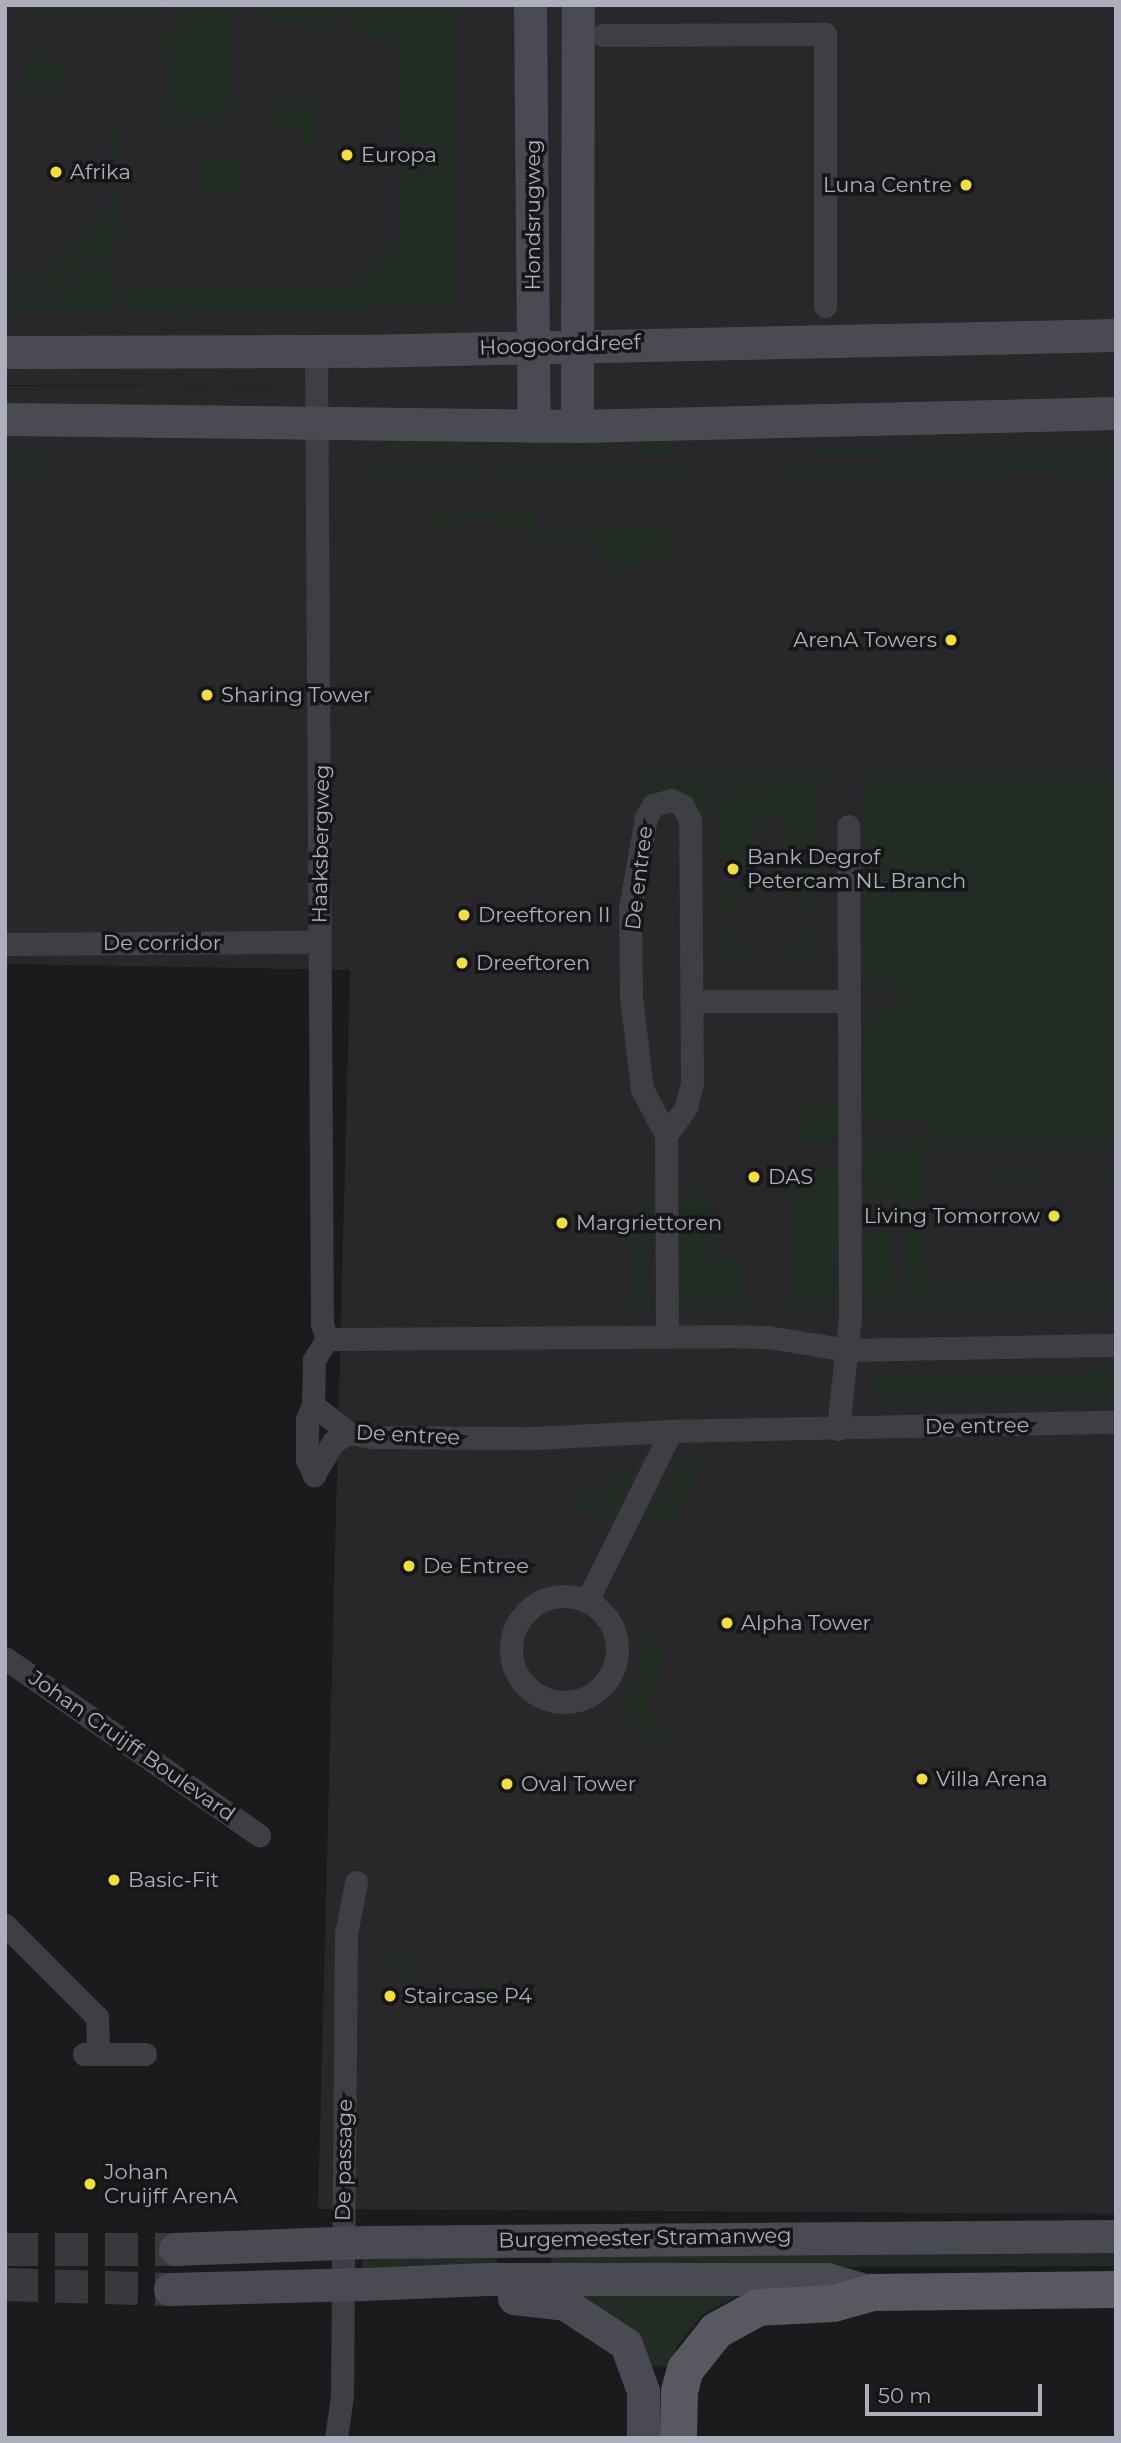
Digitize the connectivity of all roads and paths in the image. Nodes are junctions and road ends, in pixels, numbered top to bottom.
1 (530, 5) edge
2 (578, 5) edge
3 (603, 35) dead end
4 (825, 306) dead end
5 (1116, 335) edge
6 (534, 346) junction
7 (579, 347) junction
8 (316, 349) junction
9 (5, 352) edge
10 (1116, 413) edge
11 (5, 419) edge
12 (316, 424) junction
13 (534, 426) junction
14 (577, 426) junction
15 (848, 826) dead end
16 (319, 942) junction
17 (5, 944) edge
18 (692, 1001) junction
19 (849, 1001) junction
20 (666, 1135) junction
21 (667, 1337) junction
22 (327, 1339) junction
23 (1116, 1345) edge
24 (847, 1350) junction
25 (313, 1405) junction
26 (1116, 1422) edge
27 (838, 1429) junction
28 (671, 1431) junction
29 (349, 1433) junction
30 (587, 1601) junction
31 (5, 1658) edge
32 (259, 1835) dead end
33 (356, 1882) dead end
34 (5, 1925) edge
35 (145, 2054) dead end
36 (1116, 2236) edge
37 (174, 2249) tunnel mouth
38 (456, 2282) junction
39 (170, 2289) tunnel mouth
40 (1116, 2289) edge
41 (872, 2292) junction
42 (661, 2391) junction
43 (336, 2438) edge
44 (643, 2438) edge
45 (678, 2438) edge

1 - 6 street, Hondsrugweg
2 - 7 street
3 - 4 street
5 - 7 street, Hoogoorddreef
6 - 7 street, Hoogoorddreef
6 - 8 street, Hoogoorddreef
6 - 13 street, Hondsrugweg
7 - 14 street
8 - 9 street, Hoogoorddreef
8 - 12 street, Haaksbergweg
10 - 14 street
11 - 12 street
12 - 13 street
12 - 16 street, Haaksbergweg
13 - 14 street
15 - 19 street
16 - 17 street, De corridor
16 - 22 street, Haaksbergweg
18 - 19 street
18 - 20 street, De entree
18 - 20 street, De entree
19 - 24 street
20 - 21 street, De entree
21 - 22 street
21 - 24 street
22 - 25 street
23 - 24 street
24 - 27 street
25 - 29 street, De entree
25 - 29 street
26 - 27 street, De entree
27 - 28 street, De entree
28 - 29 street, De entree
28 - 30 street
30 - 30 street
31 - 32 street, Johan Cruijff Boulevard
33 - 43 street, De passage
34 - 35 street
36 - 37 street, Burgemeester Stramanweg, bridge
38 - 39 street, Burgemeester Stramanweg, bridge
38 - 41 street, Burgemeester Stramanweg
38 - 42 street, Burgemeester Stramanweg
40 - 41 main road, Burgemeester Stramanweg
41 - 42 main road, Burgemeester Stramanweg
42 - 44 street, Burgemeester Stramanweg
42 - 45 main road, Burgemeester Stramanweg

